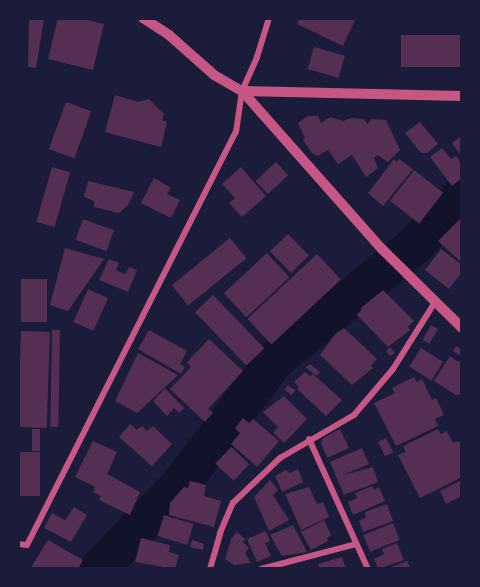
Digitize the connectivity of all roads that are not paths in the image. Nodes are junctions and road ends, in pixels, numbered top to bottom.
1 (143, 18) edge
2 (269, 18) edge
3 (242, 91) junction
4 (462, 96) edge
5 (435, 302) junction
6 (462, 328) edge
7 (309, 439) junction
8 (18, 544) edge
9 (356, 544) junction
10 (212, 569) edge
11 (261, 569) edge
12 (368, 569) edge

1 - 3 street
2 - 3 street
3 - 4 street
3 - 5 street
3 - 8 street
5 - 6 street
5 - 7 street
7 - 9 street
7 - 10 street
9 - 11 street
9 - 12 street

